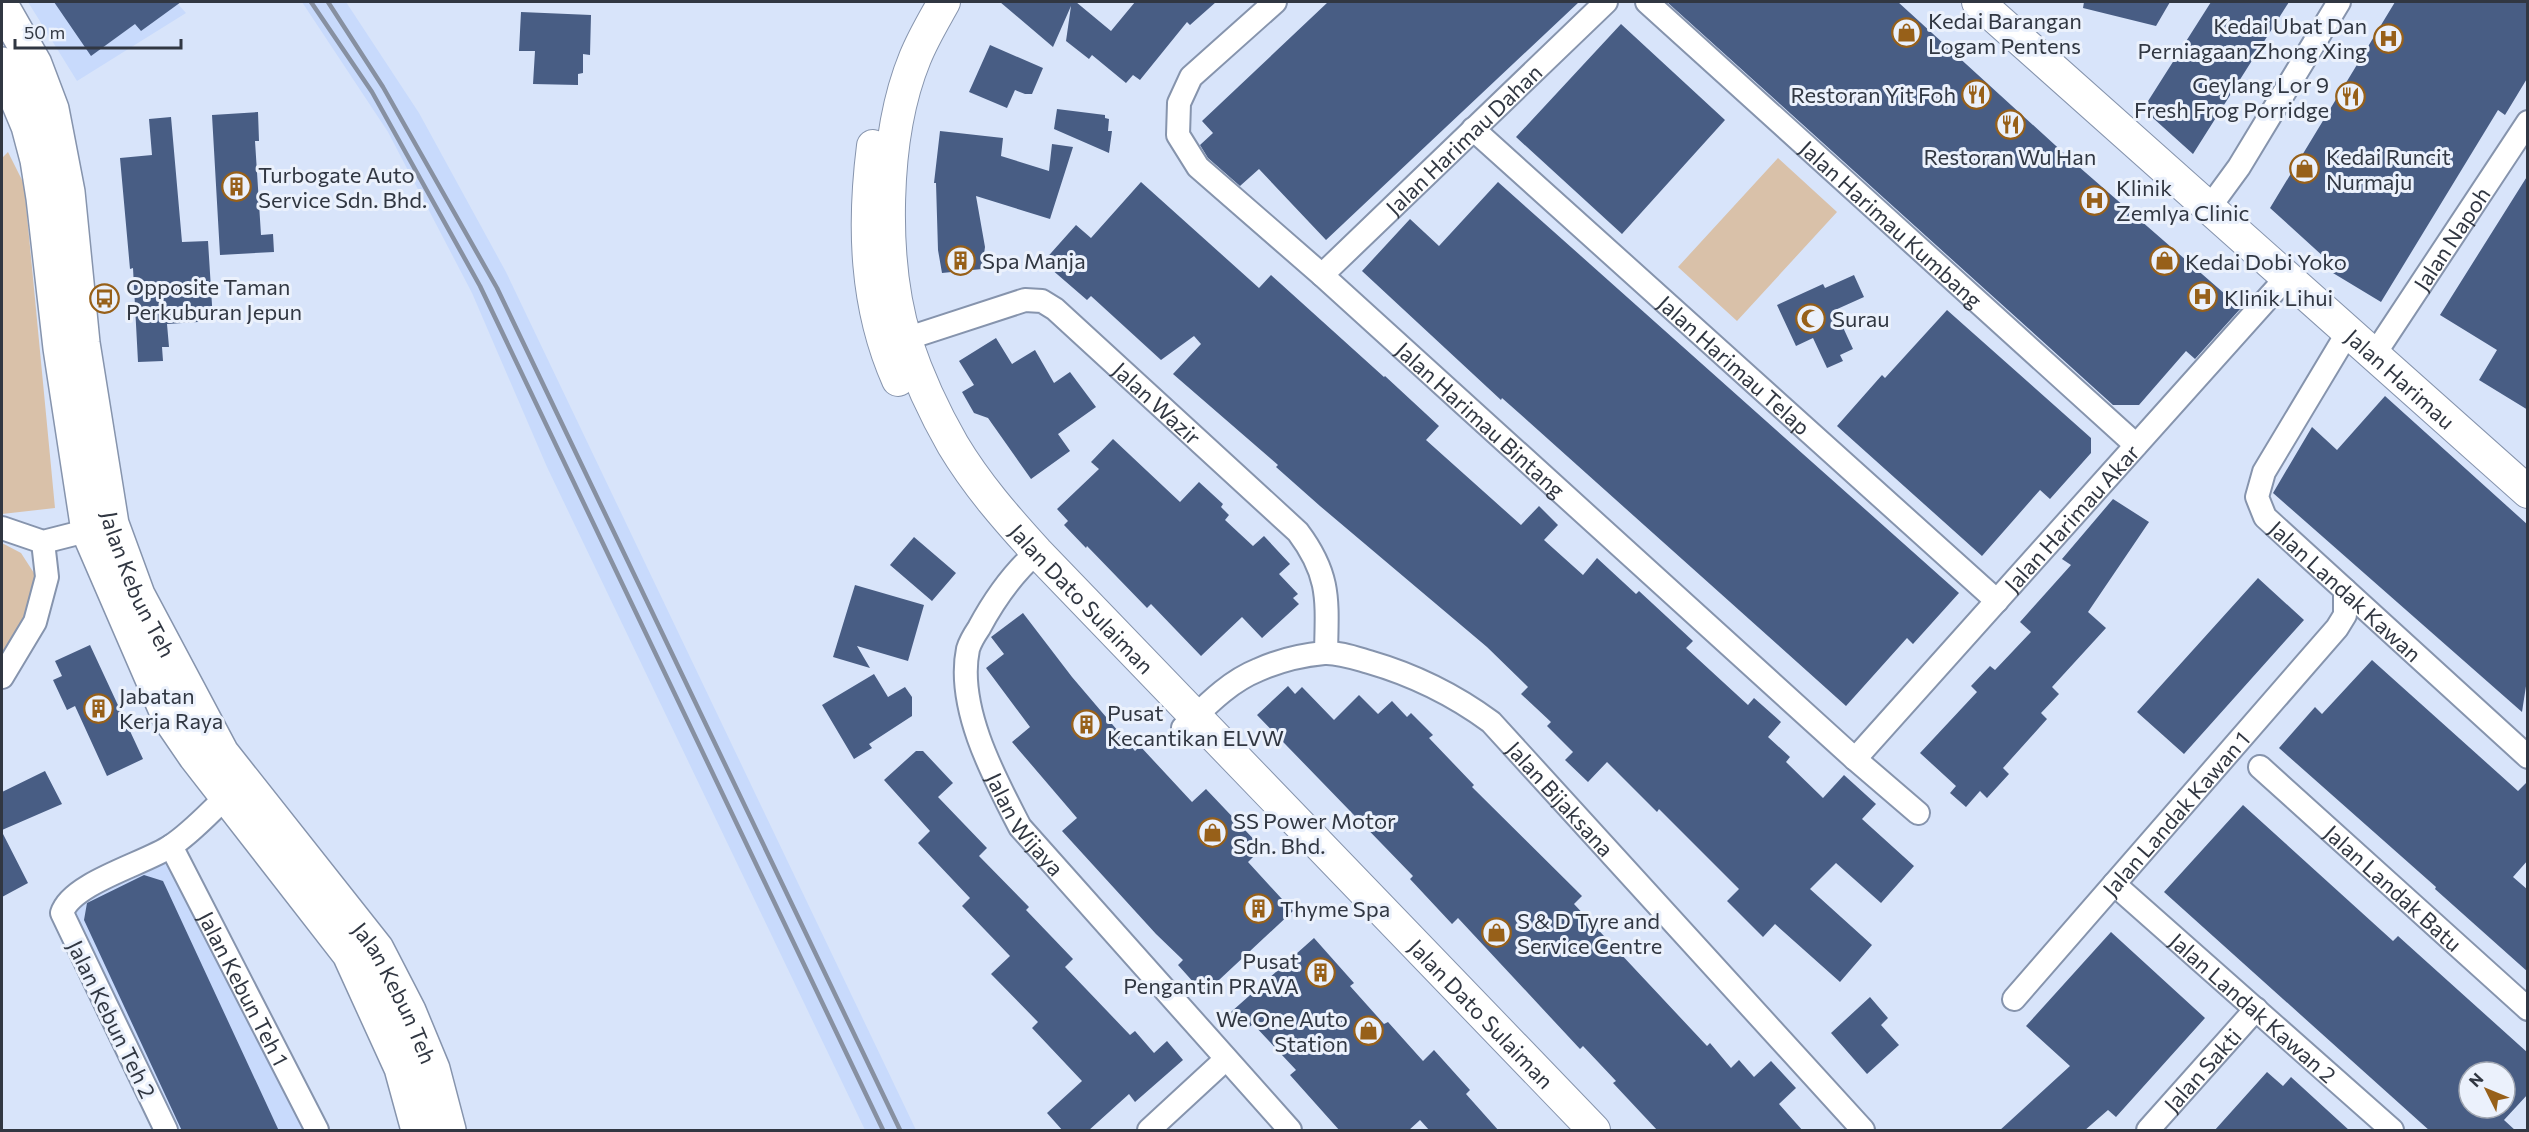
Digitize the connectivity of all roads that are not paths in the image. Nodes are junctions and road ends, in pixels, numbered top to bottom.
1 (920, 2) edge
2 (944, 2) edge
3 (1275, 2) edge
4 (1606, 2) edge
5 (1647, 2) edge
6 (1978, 2) edge
7 (2339, 2) edge
8 (2, 6) edge
9 (2, 64) edge
10 (2528, 122) edge
11 (1473, 129) junction
12 (2209, 208) junction
13 (1322, 275) junction
14 (2287, 277) junction
15 (2348, 332) junction
16 (896, 343) junction
17 (2374, 355) junction
18 (2136, 445) junction
19 (2524, 481) edge
20 (2, 528) edge
21 (100, 528) junction
22 (43, 542) junction
23 (1031, 558) junction
24 (2345, 590) junction
25 (1997, 601) junction
26 (2379, 621) junction
27 (2337, 628) junction
28 (1326, 653) junction
29 (2, 677) edge
30 (1189, 722) junction
31 (2528, 757) edge
32 (1855, 759) junction
33 (2260, 767) dead end
34 (226, 797) junction
35 (1918, 813) dead end
36 (171, 846) junction
37 (2115, 884) junction
38 (2014, 999) dead end
39 (2256, 1009) junction
40 (2528, 1009) edge
41 (1226, 1059) junction
42 (166, 1131) edge
43 (317, 1131) edge
44 (418, 1131) edge
45 (449, 1131) edge
46 (1149, 1131) edge
47 (1290, 1131) edge
48 (1567, 1131) edge
49 (1594, 1131) edge
50 (1863, 1131) edge
51 (2148, 1131) edge
52 (2392, 1131) edge

1 - 16 street, Jalan Dato Sulaiman
2 - 16 street, Jalan Dato Sulaiman
3 - 13 street, Jalan Harimau Bintang
4 - 11 street, Jalan Harimau Dahan
5 - 18 street, Jalan Harimau Kumbang
6 - 12 street, Jalan Harimau
7 - 12 street
8 - 21 main road, Jalan Kebun Teh
9 - 21 main road, Jalan Kebun Teh
10 - 17 street, Jalan Napoh
11 - 13 street, Jalan Harimau Dahan
11 - 25 street, Jalan Harimau Telap
12 - 14 street, Jalan Harimau
13 - 32 street, Jalan Harimau Bintang
14 - 15 street, Jalan Harimau
14 - 18 street, Jalan Harimau Akar
15 - 17 street, Jalan Harimau
15 - 24 street, Jalan Landak Kawan
16 - 23 street, Jalan Dato Sulaiman
16 - 28 street, Jalan Wazir
17 - 19 street, Jalan Harimau
18 - 25 street, Jalan Harimau Akar
20 - 22 street
21 - 22 street
21 - 34 main road, Jalan Kebun Teh
21 - 45 main road, Jalan Kebun Teh
22 - 29 street
23 - 30 street, Jalan Dato Sulaiman
23 - 41 street, Jalan Wijaya
24 - 26 street, Jalan Landak Kawan
24 - 27 street, Jalan Landak Kawan 1
25 - 32 street, Jalan Harimau Akar
26 - 27 street
26 - 31 street, Jalan Landak Kawan
27 - 37 street, Jalan Landak Kawan 1
28 - 30 street, Jalan Bijaksana
28 - 50 street, Jalan Bijaksana
30 - 48 street, Jalan Dato Sulaiman
30 - 49 street, Jalan Dato Sulaiman
32 - 35 street, Jalan Harimau Bintang
33 - 40 street, Jalan Landak Batu
34 - 36 street
34 - 44 main road, Jalan Kebun Teh
36 - 42 street, Jalan Kebun Teh 2
36 - 43 street, Jalan Kebun Teh 1
37 - 38 street, Jalan Landak Kawan 1
37 - 39 street, Jalan Landak Kawan 2
39 - 51 street, Jalan Sakti
39 - 52 street, Jalan Landak Kawan 2
41 - 46 street
41 - 47 street, Jalan Wijaya

